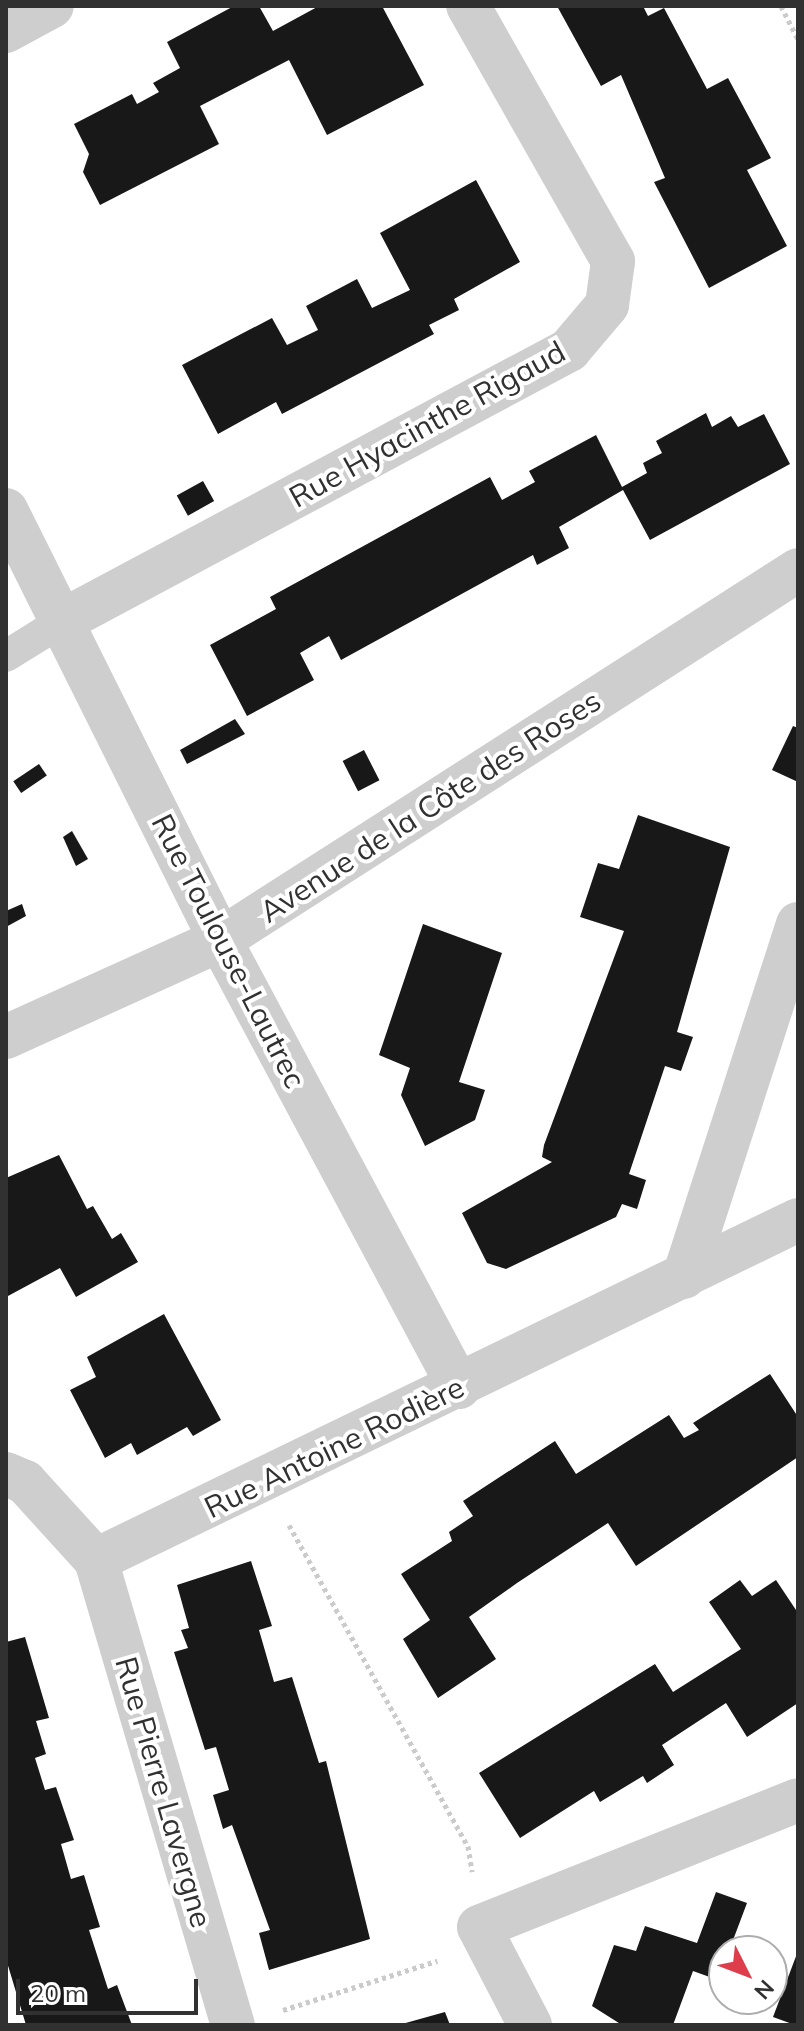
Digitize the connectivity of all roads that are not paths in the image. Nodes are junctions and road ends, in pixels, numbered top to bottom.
1 (468, 6) edge
2 (6, 510) edge
3 (798, 570) edge
4 (64, 620) junction
5 (6, 656) edge
6 (798, 924) edge
7 (220, 940) junction
8 (6, 1037) edge
9 (798, 1220) edge
10 (684, 1277) junction
11 (459, 1387) junction
12 (6, 1474) edge
13 (96, 1560) junction
14 (798, 1800) edge
15 (250, 2020) edge
16 (530, 2025) edge

1 - 4 street, Rue Hyacinthe Rigaud
2 - 4 street, Rue Toulouse-Lautrec
3 - 7 street, Avenue de la Côte des Roses
4 - 5 lane
4 - 7 street, Rue Toulouse-Lautrec
6 - 10 street
7 - 8 street, Avenue de la Côte des Roses
7 - 11 street, Rue Toulouse-Lautrec
9 - 10 street, Rue Antoine Rodière
10 - 11 street, Rue Antoine Rodière
11 - 13 street, Rue Antoine Rodière
12 - 13 street
13 - 15 street, Rue Pierre Lavergne
14 - 16 street

